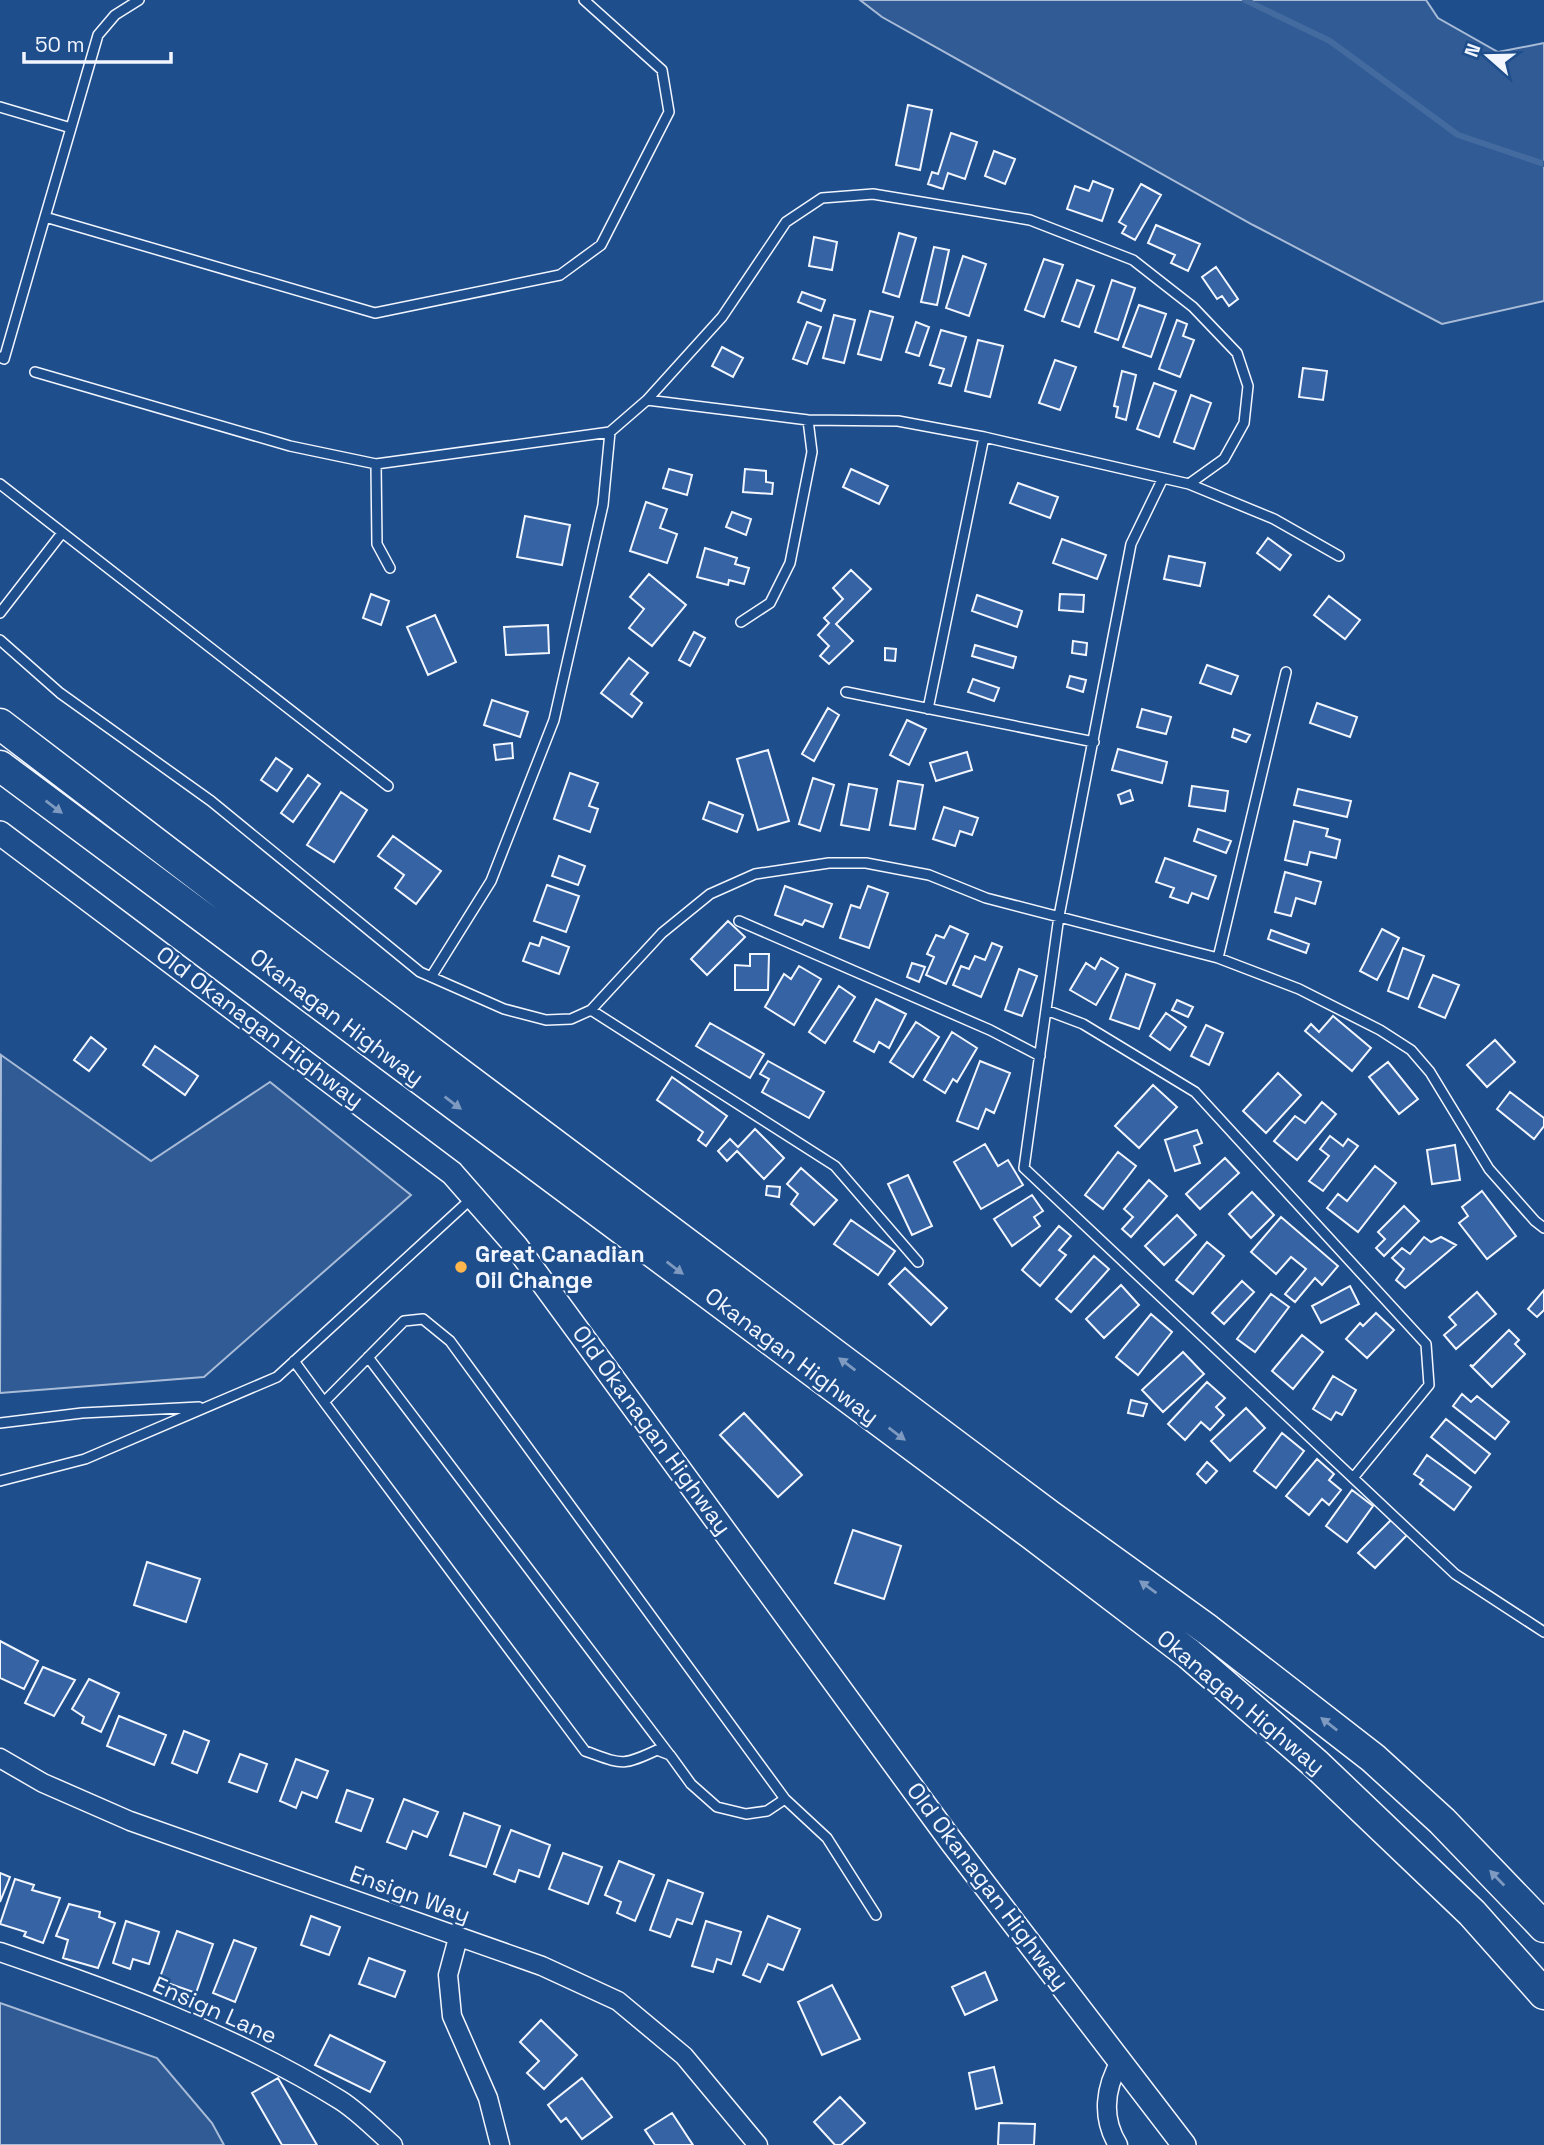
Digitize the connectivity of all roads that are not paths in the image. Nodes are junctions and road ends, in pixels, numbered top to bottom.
1 (139, 0) edge
2 (584, 0) edge
3 (0, 107) edge
4 (71, 128) junction
5 (45, 217) junction
6 (0, 357) edge
7 (35, 372) dead end
8 (647, 400) junction
9 (808, 420) junction
10 (610, 432) junction
11 (984, 437) junction
12 (376, 464) junction
13 (1163, 478) junction
14 (0, 484) edge
15 (1189, 484) junction
16 (62, 533) junction
17 (1339, 556) dead end
18 (390, 568) dead end
19 (0, 613) edge
20 (741, 622) dead end
21 (0, 640) edge
22 (1286, 672) dead end
23 (846, 692) dead end
24 (928, 709) junction
25 (0, 724) edge
26 (1094, 742) junction
27 (0, 766) edge
28 (388, 786) dead end
29 (0, 833) edge
30 (1059, 916) junction
31 (739, 921) dead end
32 (1218, 958) junction
33 (431, 977) junction
34 (591, 1010) junction
35 (1046, 1010) junction
36 (1040, 1056) junction
37 (474, 1197) junction
38 (1544, 1228) edge
39 (918, 1262) dead end
40 (368, 1357) junction
41 (294, 1361) junction
42 (324, 1402) junction
43 (207, 1406) junction
44 (0, 1423) edge
45 (1353, 1478) junction
46 (0, 1481) edge
47 (1544, 1632) edge
48 (670, 1755) junction
49 (0, 1758) edge
50 (785, 1799) junction
51 (876, 1915) dead end
52 (1544, 1927) edge
53 (458, 1938) junction
54 (0, 1952) edge
55 (1544, 1994) edge
56 (1121, 2060) junction
57 (393, 2145) edge
58 (500, 2145) edge
59 (758, 2145) edge
60 (1118, 2145) edge
61 (1184, 2145) edge

1 - 4 lane
2 - 5 lane
3 - 4 lane
4 - 5 lane
5 - 6 lane
7 - 12 lane
8 - 9 lane
8 - 10 lane
8 - 15 lane
9 - 11 lane
9 - 20 lane
10 - 12 lane
10 - 33 lane
11 - 13 lane
11 - 24 lane
12 - 18 lane
13 - 15 lane
13 - 26 lane
14 - 16 lane
15 - 17 lane
16 - 19 lane
16 - 28 lane
21 - 33 lane
22 - 32 lane
23 - 24 lane
24 - 26 lane
52 -> 25 highway, Okanagan Highway
26 - 30 lane
27 -> 55 highway, Okanagan Highway
29 - 37 street, Old Okanagan Highway
30 - 32 lane
30 - 34 lane
30 - 35 lane
31 - 36 lane
32 - 38 lane
33 - 34 lane
34 - 39 lane
35 - 36 lane
35 - 45 lane
36 - 45 lane
37 - 41 lane
37 - 56 street, Old Okanagan Highway
40 - 42 lane
40 - 48 lane
40 - 50 lane
41 - 42 lane
41 - 43 lane
42 - 48 lane
43 - 44 lane
43 - 46 lane
45 - 47 lane
48 - 50 lane
49 - 53 street, Ensign Way
50 - 51 lane
53 - 58 street
53 - 59 street, Ensign Way
54 - 57 street, Ensign Lane
56 - 60 street
56 - 61 street, Old Okanagan Highway

